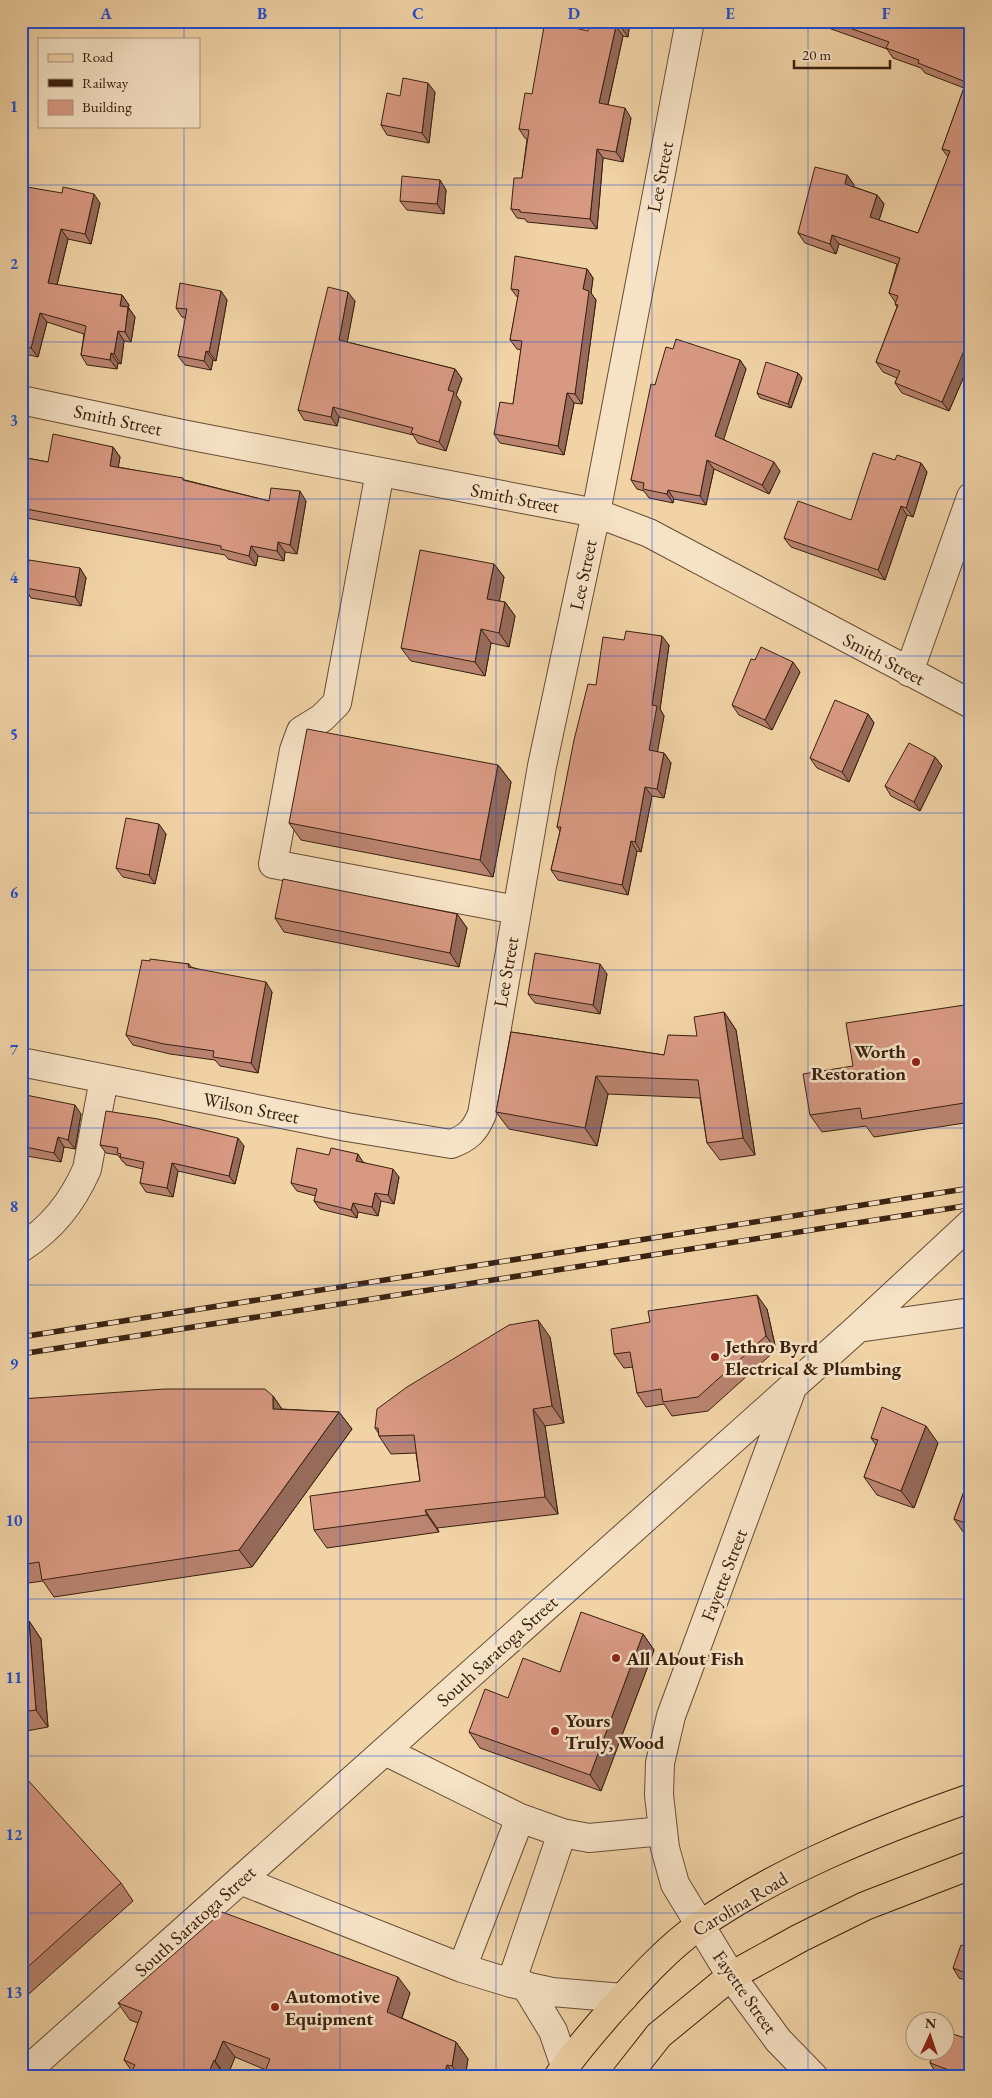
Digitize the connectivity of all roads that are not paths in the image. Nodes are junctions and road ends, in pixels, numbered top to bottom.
1 (690, 21) edge
2 (21, 400) edge
3 (380, 472) junction
4 (971, 497) edge
5 (596, 513) junction
6 (908, 672) junction
7 (971, 704) edge
8 (517, 910) junction
9 (21, 1062) edge
10 (104, 1078) junction
11 (476, 1128) joint
12 (971, 1223) edge
13 (21, 1248) edge
14 (971, 1312) edge
15 (858, 1328) junction
16 (792, 1388) junction
17 (385, 1751) junction
18 (971, 1798) edge
19 (520, 1818) junction
20 (663, 1831) junction
21 (562, 1833) junction
22 (971, 1865) edge
23 (240, 1880) junction
24 (699, 1926) junction
25 (462, 1968) junction
26 (731, 1976) junction
27 (518, 1984) junction
28 (623, 1998) junction
29 (561, 2071) edge
30 (21, 2076) edge
31 (626, 2077) edge
32 (814, 2077) edge

1 - 5 street, Lee Street
2 - 3 street, Smith Street
3 - 5 street, Smith Street
3 - 8 street
4 - 6 street
5 - 6 street, Smith Street
5 - 8 street, Lee Street
6 - 7 street, Smith Street
8 - 11 street, Lee Street
9 - 10 street, Wilson Street
10 - 11 street, Wilson Street
10 - 13 street
12 - 15 street, South Saratoga Street
14 - 15 street
15 - 16 street, South Saratoga Street
16 - 17 street, South Saratoga Street
16 - 20 street, Fayette Street
17 - 19 street
17 - 23 street, South Saratoga Street
18 - 24 main road, Carolina Road
19 - 21 street
19 - 25 street
20 - 21 street
20 - 24 street, Fayette Street
21 - 27 street
22 - 26 main road
23 - 25 street
23 - 30 street, South Saratoga Street
24 - 26 street, Fayette Street
24 - 28 main road, Carolina Road
25 - 27 street
26 - 31 main road
26 - 32 street, Fayette Street
27 - 28 street
27 - 29 street
28 - 29 main road, Carolina Road

